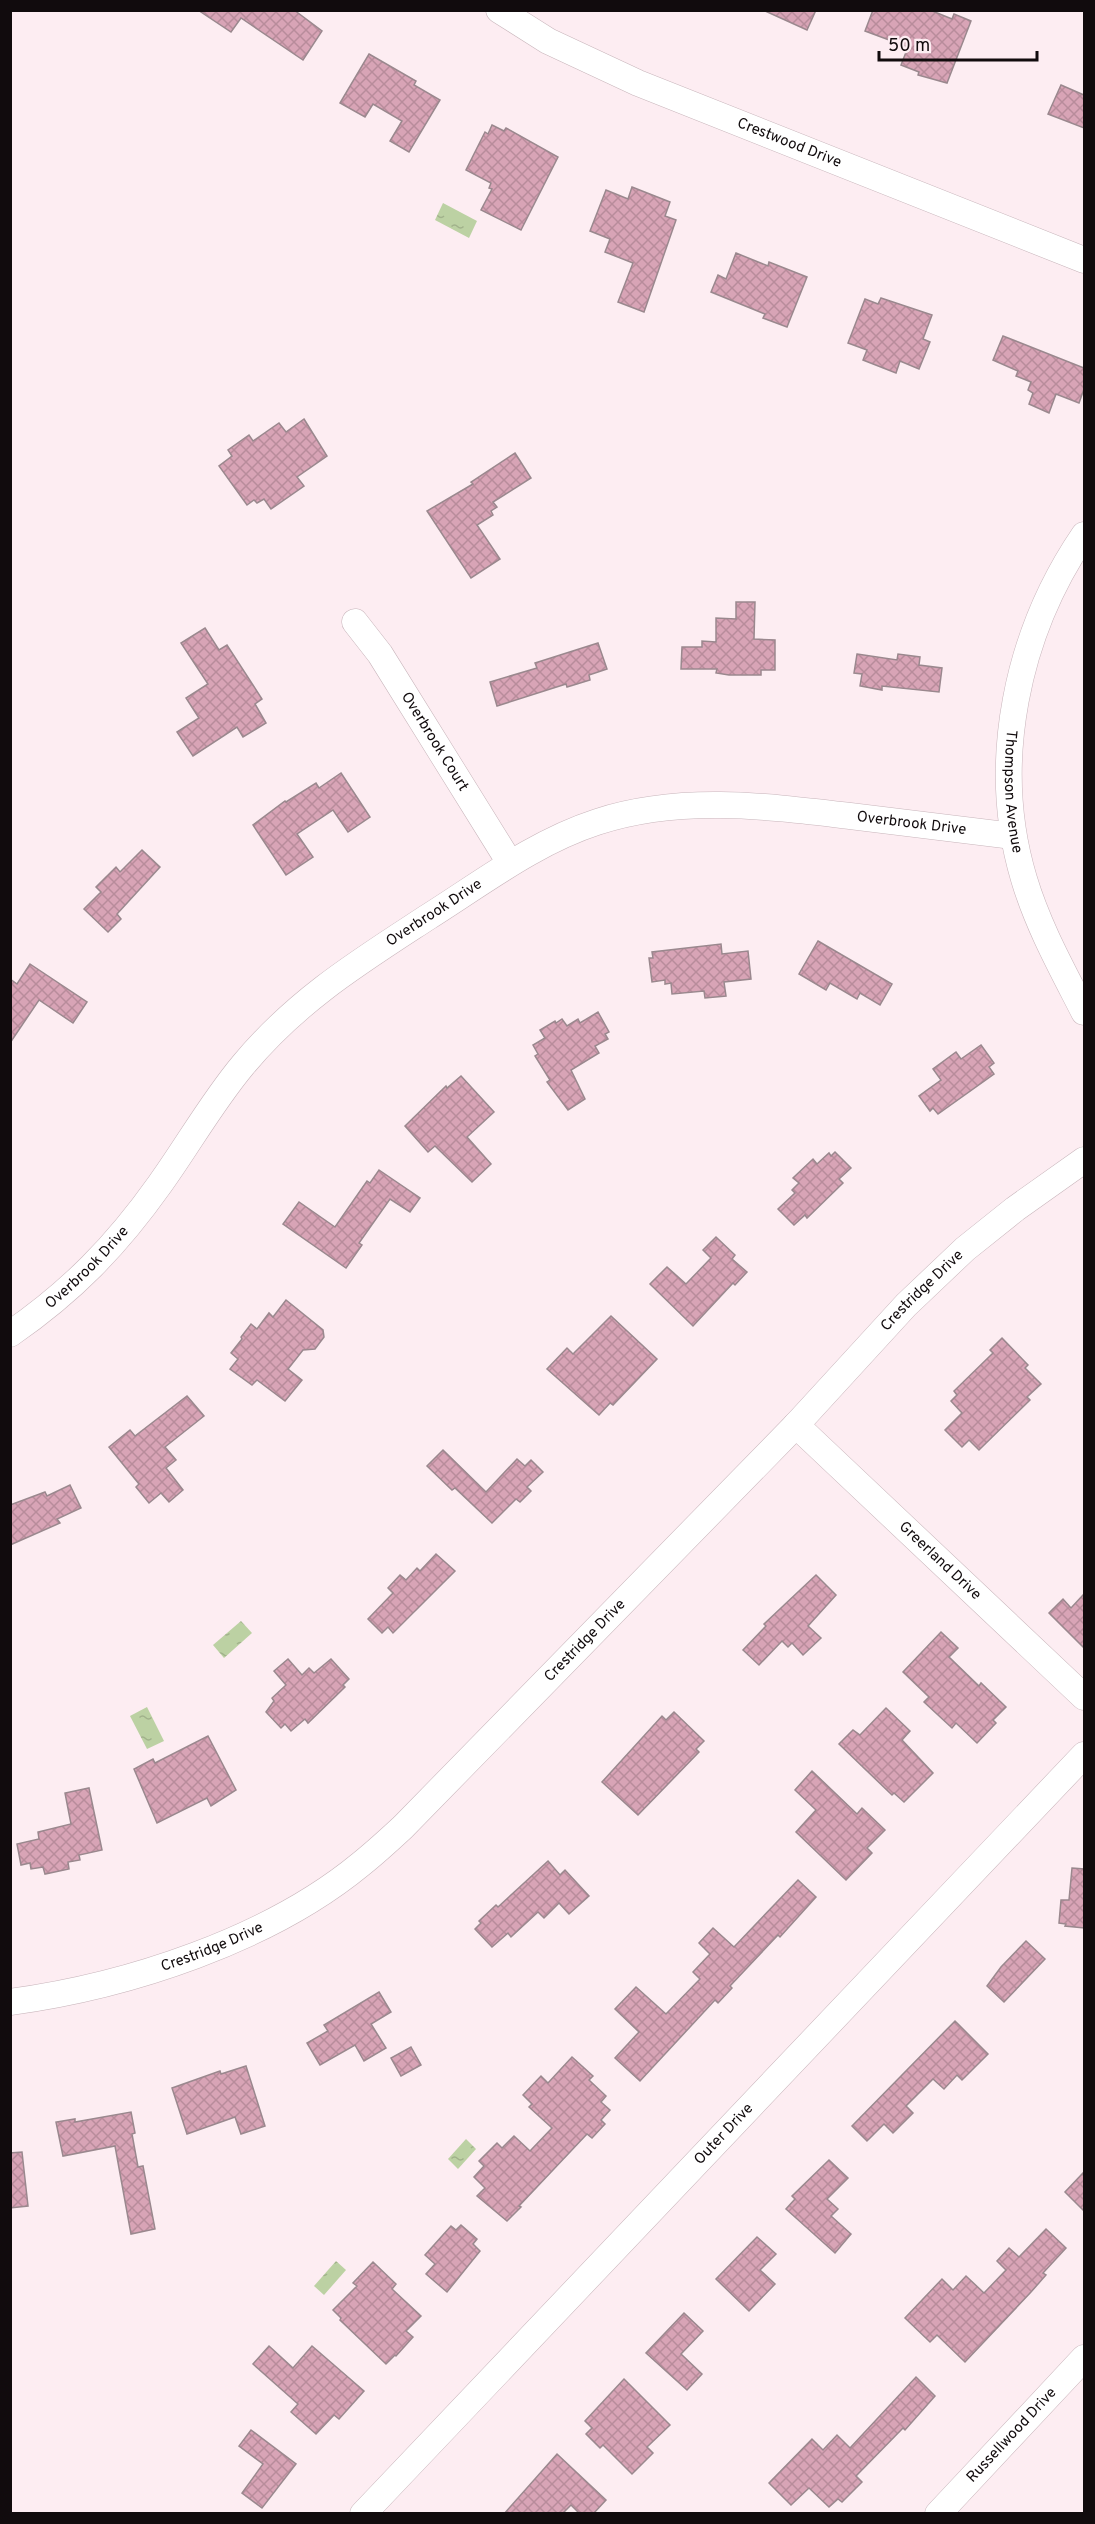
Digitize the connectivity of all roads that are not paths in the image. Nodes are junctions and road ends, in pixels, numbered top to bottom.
1 (499, 10) edge
2 (1084, 260) edge
3 (1084, 535) edge
4 (355, 622) dead end
5 (1013, 836) junction
6 (510, 863) junction
7 (1084, 1012) edge
8 (1084, 1160) edge
9 (10, 1334) edge
10 (796, 1425) junction
11 (1084, 1697) edge
12 (1084, 1755) edge
13 (10, 2002) edge
14 (1084, 2358) edge
15 (363, 2514) edge
16 (938, 2514) edge

1 - 2 street, Crestwood Drive
3 - 5 street, Thompson Avenue
4 - 6 street, Overbrook Court
5 - 6 street, Overbrook Drive
5 - 7 street, Thompson Avenue
6 - 9 street, Overbrook Drive
8 - 10 street, Crestridge Drive
10 - 11 street, Greerland Drive
10 - 13 street, Crestridge Drive
12 - 15 street, Outer Drive
14 - 16 street, Russellwood Drive

